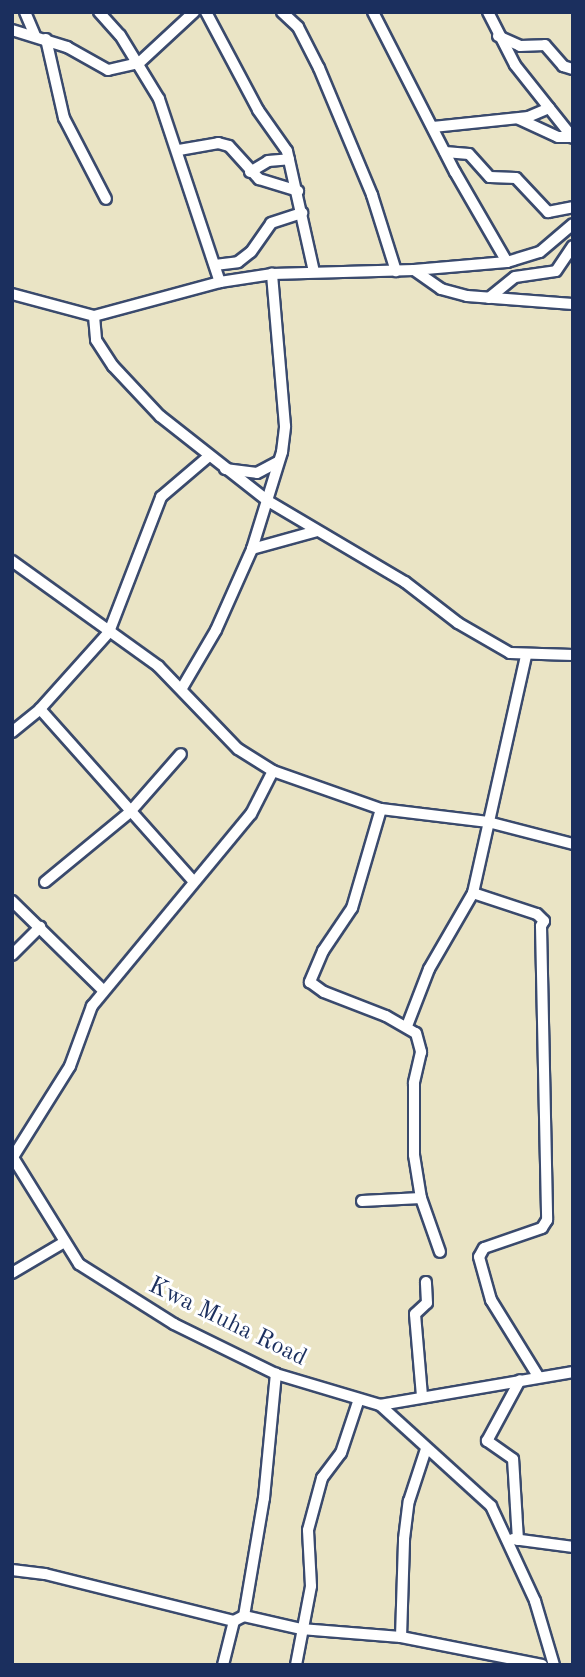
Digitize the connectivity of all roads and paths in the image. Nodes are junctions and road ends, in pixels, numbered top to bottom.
1 (25, 12) edge
2 (99, 12) edge
3 (194, 12) edge
4 (206, 12) edge
5 (282, 12) edge
6 (373, 12) edge
7 (488, 12) edge
8 (12, 30) edge
9 (498, 36) junction
10 (40, 37) junction
11 (139, 63) junction
12 (573, 69) edge
13 (549, 108) junction
14 (517, 118) junction
15 (433, 127) junction
16 (572, 137) edge
17 (179, 150) junction
18 (445, 152) junction
19 (289, 159) junction
20 (250, 172) junction
21 (298, 191) junction
22 (106, 199) dead end
23 (573, 207) edge
24 (303, 213) junction
25 (573, 224) edge
26 (573, 246) edge
27 (507, 262) junction
28 (215, 265) junction
29 (414, 270) junction
30 (396, 271) junction
31 (314, 272) junction
32 (272, 274) junction
33 (220, 282) junction
34 (12, 295) edge
35 (489, 298) junction
36 (573, 304) edge
37 (94, 316) junction
38 (208, 457) junction
39 (278, 462) junction
40 (225, 469) junction
41 (268, 501) junction
42 (317, 531) junction
43 (252, 548) junction
44 (12, 561) edge
45 (109, 632) junction
46 (573, 655) edge
47 (526, 656) junction
48 (182, 688) junction
49 (40, 709) junction
50 (12, 732) edge
51 (181, 754) dead end
52 (272, 771) junction
53 (381, 809) junction
54 (130, 812) junction
55 (488, 822) junction
56 (573, 844) edge
57 (193, 881) junction
58 (45, 882) dead end
59 (473, 893) junction
60 (12, 901) edge
61 (40, 927) junction
62 (12, 955) edge
63 (103, 990) junction
64 (407, 1026) junction
65 (13, 1156) edge
66 (421, 1198) junction
67 (362, 1201) dead end
68 (63, 1243) junction
69 (440, 1252) dead end
70 (12, 1273) edge
71 (426, 1282) dead end
72 (573, 1372) edge
73 (276, 1374) junction
74 (538, 1376) junction
75 (520, 1380) junction
76 (422, 1396) junction
77 (358, 1402) junction
78 (380, 1405) junction
79 (426, 1448) junction
80 (514, 1539) junction
81 (573, 1547) edge
82 (12, 1570) edge
83 (239, 1619) junction
84 (301, 1629) junction
85 (401, 1637) junction
86 (223, 1665) edge
87 (296, 1665) edge
88 (542, 1665) edge
89 (554, 1665) edge

1 - 10 street
2 - 11 street
3 - 11 street
4 - 19 street
5 - 30 street
6 - 15 street
7 - 9 street
8 - 10 street
9 - 12 street
9 - 13 street
10 - 11 street
10 - 22 street
11 - 17 street
13 - 14 street
13 - 16 street
14 - 15 street
14 - 16 street
15 - 18 street
17 - 20 street
17 - 28 street
18 - 23 street
18 - 27 street
19 - 20 street
19 - 21 street
20 - 21 street
21 - 24 street
24 - 28 street
24 - 31 street
25 - 27 street
26 - 35 street
27 - 29 street
28 - 33 street
29 - 30 street
29 - 35 street
30 - 31 street
31 - 32 street
32 - 33 street
32 - 39 street
33 - 37 street
34 - 37 street
35 - 36 street
37 - 38 street
38 - 40 street
38 - 45 street
39 - 40 street
39 - 41 street
40 - 41 street
41 - 42 street
41 - 43 street
42 - 43 street
42 - 47 street
43 - 48 street
44 - 45 street
45 - 48 street
45 - 49 street
46 - 47 street
47 - 55 street
48 - 52 street
49 - 50 street
49 - 54 street
51 - 54 street
52 - 53 street
52 - 57 street
53 - 55 street
53 - 64 street
54 - 57 street
54 - 58 street
55 - 56 street
55 - 59 street
57 - 63 street
59 - 64 street
59 - 74 street
60 - 61 street
61 - 62 street
61 - 63 street
63 - 65 street
64 - 66 street
65 - 68 street, Kwa Muha Road
66 - 67 street
66 - 69 street
68 - 70 street
68 - 73 street, Kwa Muha Road
71 - 76 street
72 - 74 street, Kwa Muha Road
73 - 77 street, Kwa Muha Road
73 - 83 street
74 - 75 street, Kwa Muha Road
75 - 76 street, Kwa Muha Road
75 - 80 street
76 - 78 street, Kwa Muha Road
77 - 78 street, Kwa Muha Road
77 - 84 street
78 - 79 street
79 - 80 street
79 - 85 street
80 - 81 street
80 - 89 street
82 - 83 street
83 - 84 street
83 - 86 street
84 - 85 street
84 - 87 street
85 - 88 street

